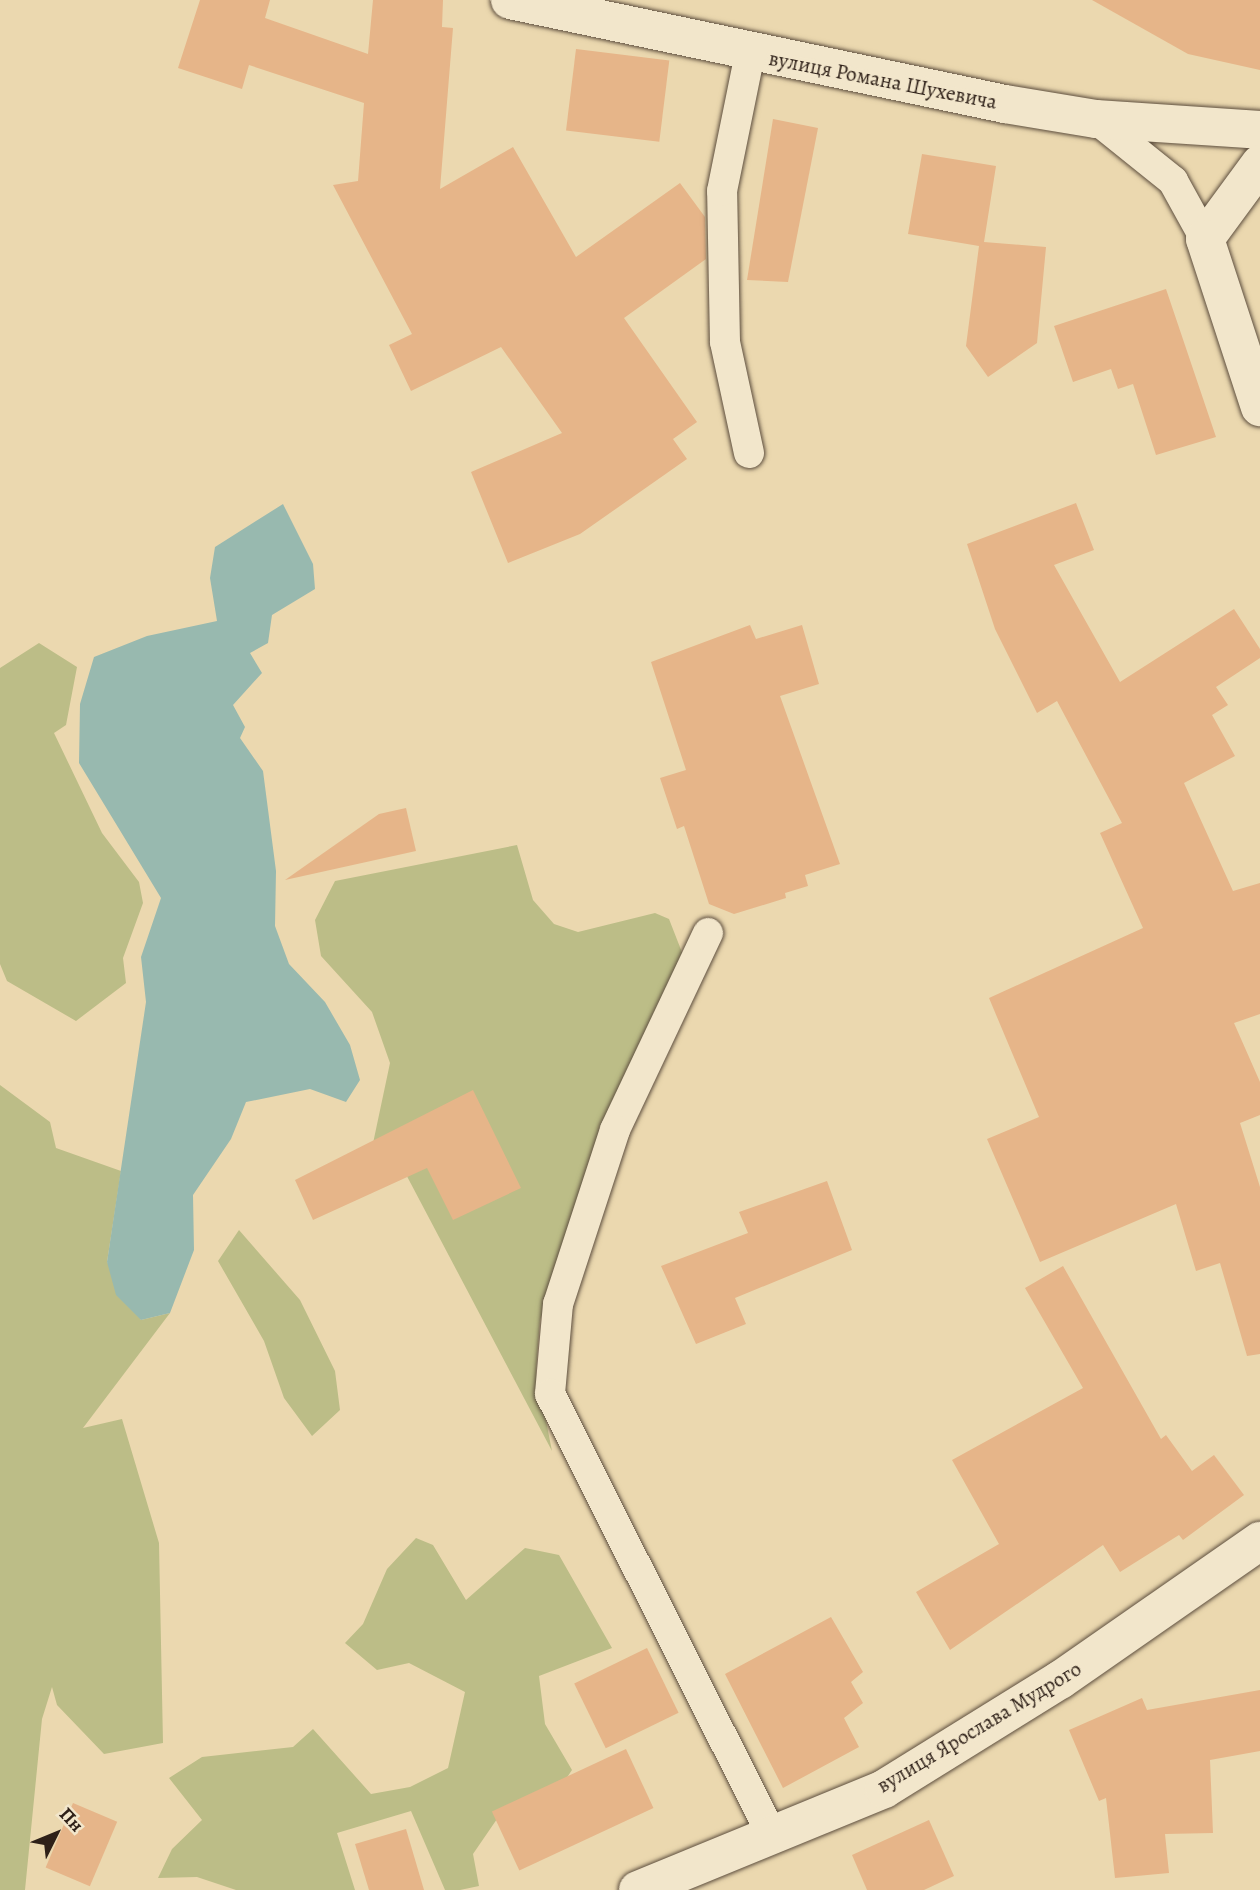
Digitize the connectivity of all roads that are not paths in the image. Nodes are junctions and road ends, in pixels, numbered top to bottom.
1 (510, 0) edge
2 (750, 53) junction
3 (1096, 120) junction
4 (1260, 130) edge
5 (1260, 164) edge
6 (1205, 239) junction
7 (1260, 407) edge
8 (749, 453) dead end
9 (708, 933) dead end
10 (1260, 1541) edge
11 (771, 1833) junction
12 (638, 1890) edge

1 - 2 street, вулиця Романа Шухевича
2 - 3 street, вулиця Романа Шухевича
2 - 8 lane
3 - 4 street, вулиця Романа Шухевича
3 - 6 lane
5 - 6 street
6 - 7 street
9 - 11 lane
10 - 11 street, вулиця Ярослава Мудрого
11 - 12 street, вулиця Ярослава Мудрого

